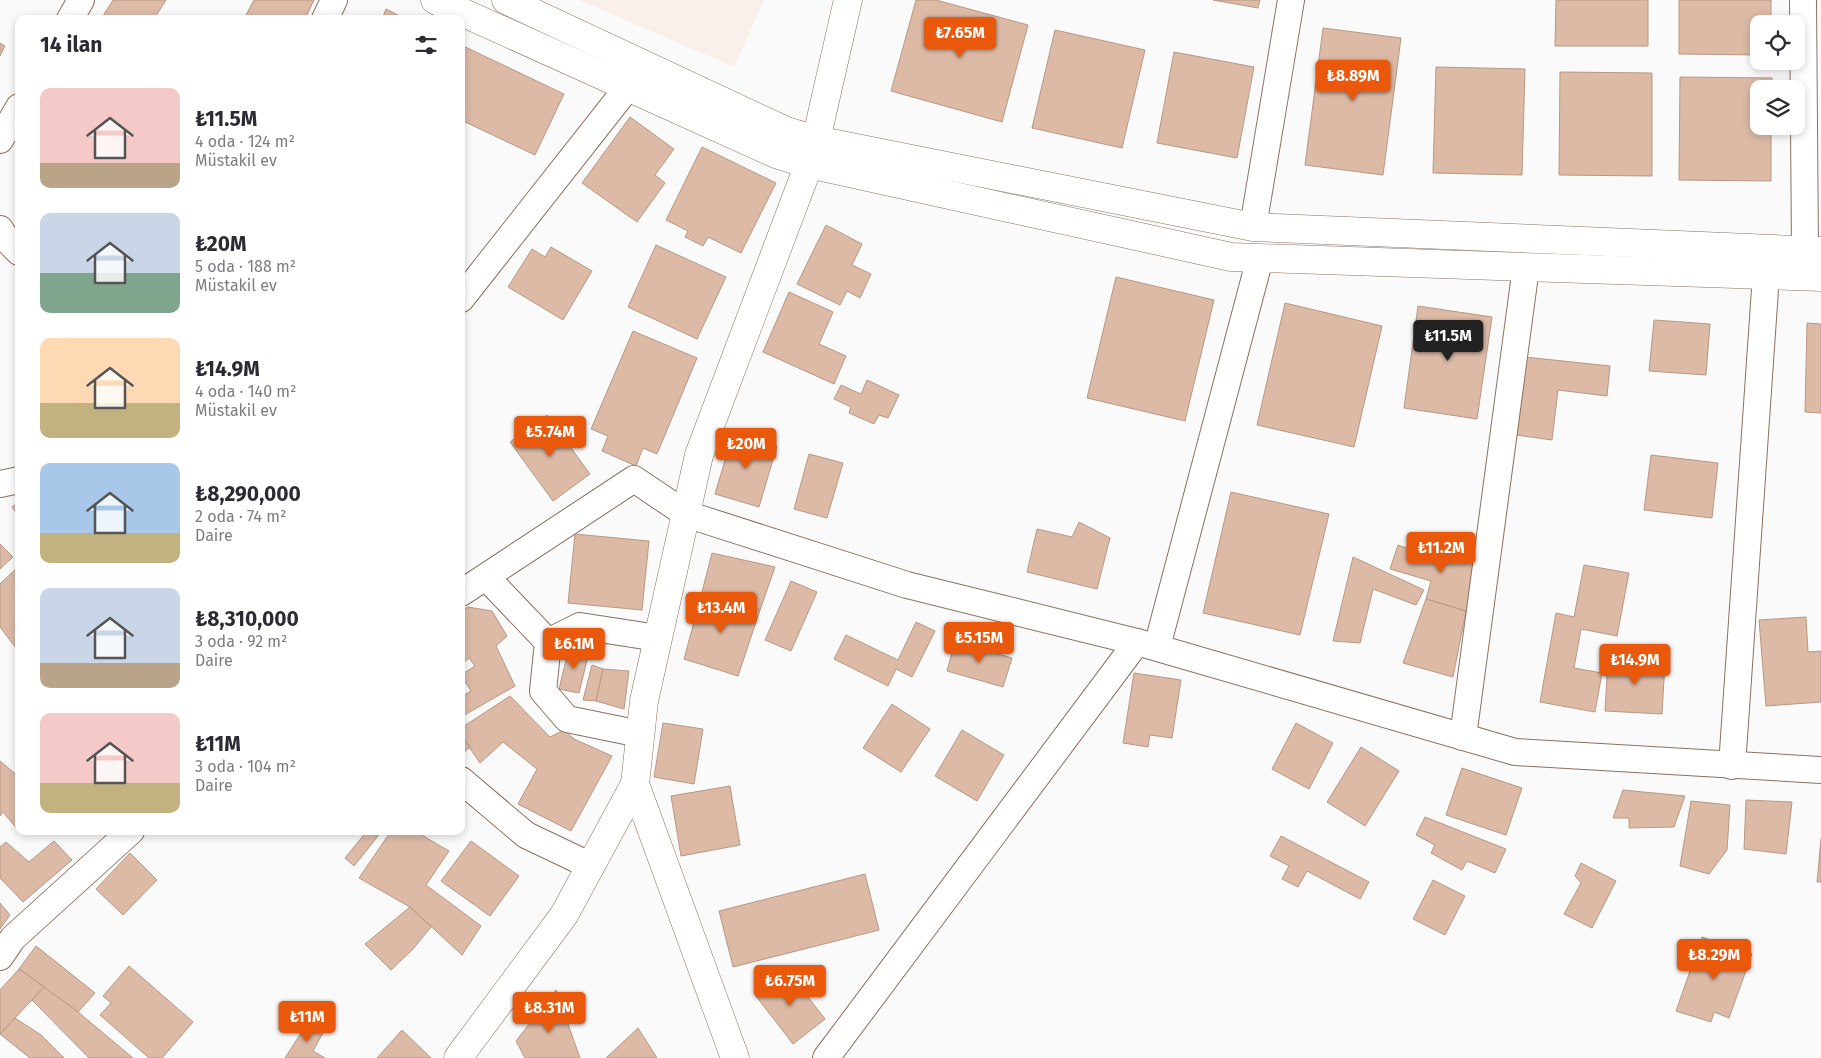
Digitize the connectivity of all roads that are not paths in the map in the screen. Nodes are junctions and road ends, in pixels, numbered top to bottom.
1 (81, 0) edge
2 (334, 0) edge
3 (435, 0) edge
4 (506, 0) edge
5 (848, 0) edge
6 (1291, 0) edge
7 (1803, 0) edge
8 (72, 15) edge
9 (327, 15) edge
10 (628, 87) junction
11 (15, 114) edge
12 (0, 140) edge
13 (812, 152) junction
14 (1253, 227) junction
15 (0, 229) edge
16 (15, 248) edge
17 (1813, 251) edge
18 (1260, 258) junction
19 (1526, 267) junction
20 (1766, 275) junction
21 (1821, 277) edge
22 (465, 294) edge
23 (15, 481) edge
24 (0, 484) edge
25 (686, 514) junction
26 (486, 578) junction
27 (465, 591) edge
28 (658, 638) junction
29 (548, 642) junction
30 (1147, 644) junction
31 (640, 734) junction
32 (1463, 737) junction
33 (1732, 766) junction
34 (1821, 770) edge
35 (465, 783) edge
36 (635, 784) junction
37 (127, 835) edge
38 (591, 866) junction
39 (0, 957) edge
40 (458, 1058) edge
41 (735, 1058) edge
42 (826, 1058) edge

1 - 8 street
2 - 9 street
3 - 10 main road
4 - 13 main road
5 - 13 main road
6 - 14 street
7 - 17 street
10 - 13 main road
10 - 22 street
11 - 12 street
13 - 14 main road
13 - 18 main road
13 - 25 main road
14 - 17 main road
15 - 16 street
18 - 19 main road
18 - 30 street
19 - 20 main road
19 - 32 street
20 - 21 main road
20 - 33 street
23 - 24 street
25 - 26 street
25 - 28 main road
25 - 30 street
26 - 27 street
26 - 29 street
28 - 29 street
28 - 31 main road
29 - 31 street
30 - 32 street
30 - 42 street
31 - 36 main road
32 - 33 street
33 - 34 street
35 - 38 street
36 - 38 main road
36 - 41 main road
37 - 39 street
38 - 40 main road

